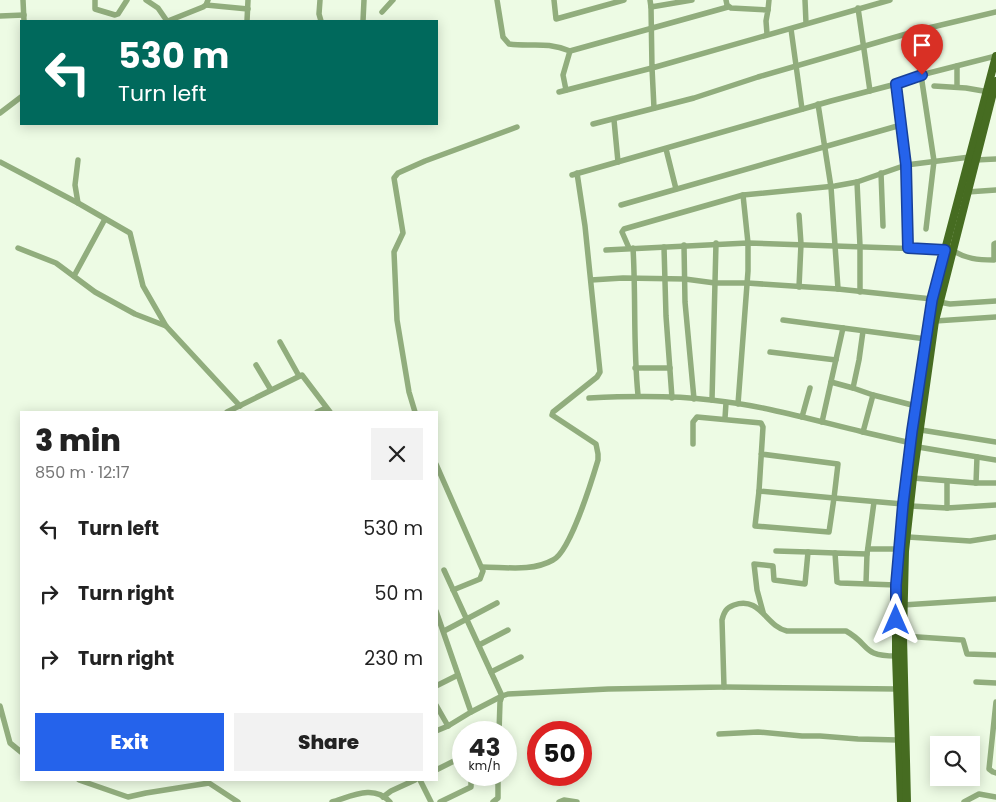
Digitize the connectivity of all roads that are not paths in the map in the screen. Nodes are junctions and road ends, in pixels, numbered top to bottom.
1 (23, 0) edge
2 (95, 0) edge
3 (127, 0) edge
4 (146, 0) edge
5 (248, 0) edge
6 (320, 0) edge
7 (364, 0) edge
8 (393, 0) edge
9 (497, 0) edge
10 (554, 0) edge
11 (624, 0) edge
12 (650, 0) edge
13 (692, 0) edge
14 (742, 0) edge
15 (769, 0) edge
16 (805, 0) edge
17 (890, 0) edge
18 (207, 3) edge
19 (727, 3) edge
20 (651, 8) junction
21 (741, 8) junction
22 (858, 8) junction
23 (248, 9) junction
24 (768, 10) junction
25 (382, 12) dead end
26 (996, 12) edge
27 (0, 16) edge
28 (24, 18) edge
29 (167, 20) edge
30 (170, 20) edge
31 (247, 20) edge
32 (322, 20) edge
33 (362, 20) edge
34 (806, 23) junction
35 (651, 28) junction
36 (791, 28) junction
37 (767, 34) junction
38 (864, 47) junction
39 (570, 51) junction
40 (996, 56) edge
41 (958, 66) junction
42 (797, 67) junction
43 (652, 68) junction
44 (922, 75) junction
45 (996, 81) edge
46 (896, 84) junction
47 (934, 86) dead end
48 (957, 86) junction
49 (566, 90) junction
50 (870, 91) junction
51 (559, 92) dead end
52 (992, 92) edge
53 (20, 98) edge
54 (818, 104) junction
55 (654, 108) junction
56 (802, 109) junction
57 (0, 113) edge
58 (614, 120) junction
59 (593, 124) dead end
60 (901, 125) junction
61 (518, 127) dead end
62 (824, 147) junction
63 (666, 149) junction
64 (972, 158) junction
65 (996, 159) edge
66 (78, 160) dead end
67 (934, 161) junction
68 (0, 162) edge
69 (618, 162) junction
70 (906, 165) junction
71 (880, 174) junction
72 (857, 182) junction
73 (831, 187) junction
74 (676, 189) junction
75 (996, 190) edge
76 (967, 192) junction
77 (743, 195) junction
78 (78, 203) junction
79 (621, 205) dead end
80 (799, 215) dead end
81 (105, 219) junction
82 (883, 226) dead end
83 (926, 229) dead end
84 (716, 243) junction
85 (748, 243) junction
86 (996, 243) edge
87 (801, 244) junction
88 (684, 245) junction
89 (836, 246) junction
90 (860, 246) junction
91 (664, 247) junction
92 (18, 248) dead end
93 (631, 248) junction
94 (908, 248) junction
95 (606, 250) dead end
96 (948, 250) junction
97 (74, 276) junction
98 (635, 279) junction
99 (665, 279) junction
100 (685, 279) junction
101 (591, 280) junction
102 (715, 283) junction
103 (747, 283) junction
104 (799, 287) junction
105 (838, 290) junction
106 (860, 292) junction
107 (936, 301) junction
108 (996, 301) edge
109 (996, 317) edge
110 (783, 320) dead end
111 (935, 321) junction
112 (166, 326) junction
113 (843, 328) junction
114 (863, 331) junction
115 (926, 339) junction
116 (280, 342) dead end
117 (770, 352) dead end
118 (836, 360) junction
119 (256, 365) dead end
120 (635, 368) junction
121 (670, 368) junction
122 (299, 376) junction
123 (831, 382) junction
124 (810, 388) dead end
125 (853, 388) junction
126 (271, 390) junction
127 (873, 394) junction
128 (638, 395) junction
129 (590, 398) dead end
130 (672, 398) junction
131 (694, 399) junction
132 (712, 400) junction
133 (726, 402) junction
134 (738, 404) junction
135 (240, 406) junction
136 (916, 406) junction
137 (328, 410) edge
138 (229, 411) edge
139 (415, 411) edge
140 (802, 417) junction
141 (725, 418) junction
142 (822, 422) junction
143 (921, 430) junction
144 (863, 432) junction
145 (996, 442) edge
146 (693, 444) dead end
147 (914, 445) junction
148 (761, 454) junction
149 (977, 457) junction
150 (996, 460) edge
151 (438, 468) edge
152 (913, 478) junction
153 (947, 481) junction
154 (976, 483) junction
155 (996, 483) edge
156 (759, 491) junction
157 (834, 498) junction
158 (874, 502) junction
159 (907, 505) junction
160 (996, 505) edge
161 (947, 508) junction
162 (908, 537) junction
163 (996, 537) edge
164 (899, 549) junction
165 (776, 551) dead end
166 (808, 552) junction
167 (868, 552) junction
168 (835, 553) junction
169 (482, 567) junction
170 (444, 570) dead end
171 (866, 583) junction
172 (896, 585) junction
173 (453, 590) junction
174 (996, 599) edge
175 (497, 603) dead end
176 (903, 605) junction
177 (763, 612) junction
178 (438, 615) edge
179 (466, 619) junction
180 (508, 630) dead end
181 (444, 631) junction
182 (903, 636) junction
183 (479, 645) junction
184 (996, 655) edge
185 (896, 656) junction
186 (521, 657) dead end
187 (491, 672) junction
188 (458, 675) junction
189 (976, 682) dead end
190 (996, 683) edge
191 (438, 685) edge
192 (724, 687) junction
193 (897, 689) junction
194 (502, 696) junction
195 (996, 702) edge
196 (0, 706) edge
197 (438, 708) edge
198 (471, 712) junction
199 (995, 713) edge
200 (499, 721) edge
201 (448, 726) junction
202 (438, 731) edge
203 (719, 734) dead end
204 (898, 740) junction
205 (994, 742) edge
206 (20, 751) edge
207 (452, 762) edge
208 (438, 769) edge
209 (996, 773) edge
210 (82, 781) edge
211 (413, 781) edge
212 (420, 781) edge
213 (471, 786) edge
214 (497, 786) edge
215 (383, 797) junction
216 (996, 797) edge
217 (496, 801) edge
218 (238, 802) edge
219 (332, 802) edge
220 (390, 802) edge
221 (431, 802) edge
222 (440, 802) edge
223 (559, 802) edge
224 (577, 802) edge
225 (901, 802) edge
226 (907, 802) edge
227 (964, 802) edge

1 - 28 street
2 - 3 street
4 - 29 street
5 - 23 street
6 - 32 street
7 - 33 street
8 - 25 street
9 - 39 street
10 - 11 street
12 - 20 street
13 - 20 street
14 - 21 street
15 - 24 street
16 - 34 street
17 - 22 street
18 - 23 street
18 - 30 street
19 - 21 street
19 - 35 street
20 - 35 street
21 - 24 street
22 - 34 street
22 - 38 street
23 - 31 street
24 - 37 street
26 - 38 street
27 - 28 street
34 - 36 street
35 - 39 street
35 - 43 street
36 - 37 street
36 - 42 street
37 - 43 street
38 - 42 street
38 - 50 street
39 - 49 street
40 - 41 street
40 - 52 main road
41 - 44 street
41 - 48 street
42 - 55 street
42 - 56 street
43 - 49 street
43 - 55 street
44 - 46 street
44 - 67 street
45 - 52 main road
46 - 50 street
46 - 60 street
47 - 48 street
48 - 52 street
49 - 51 street
50 - 54 street
52 - 64 main road
53 - 57 street
54 - 56 street
54 - 62 street
55 - 58 street
56 - 63 street
58 - 59 street
58 - 69 street
60 - 62 street
60 - 70 street
61 - 139 street
62 - 73 street
62 - 74 street
63 - 69 street
63 - 74 street
64 - 65 street
64 - 67 street
64 - 76 main road
64 - 96 main road
66 - 78 street
67 - 70 street
67 - 83 street
68 - 78 street
69 - 101 street
70 - 71 street
70 - 94 street
71 - 72 street
71 - 82 street
72 - 73 street
72 - 90 street
73 - 77 street
73 - 89 street
74 - 79 street
75 - 76 street
76 - 96 main road
77 - 85 street
77 - 93 street
78 - 81 street
80 - 87 street
81 - 97 street
81 - 112 street
84 - 85 street
84 - 88 street
84 - 102 street
85 - 87 street
85 - 103 street
86 - 96 street
87 - 89 street
87 - 104 street
88 - 91 street
88 - 100 street
89 - 90 street
89 - 105 street
90 - 94 street
90 - 106 street
91 - 93 street
91 - 99 street
92 - 97 street
93 - 95 street
93 - 98 street
94 - 96 street
96 - 107 main road
97 - 112 street
98 - 99 street
98 - 101 street
98 - 120 street
99 - 100 street
99 - 121 street
100 - 102 street
100 - 131 street
101 - 169 street
102 - 103 street
102 - 132 street
103 - 104 street
103 - 134 street
104 - 105 street
105 - 106 street
106 - 107 street
107 - 108 street
107 - 111 main road
107 - 115 main road
109 - 111 street
110 - 113 street
111 - 143 main road
112 - 135 street
113 - 114 street
113 - 118 street
114 - 115 street
114 - 125 street
115 - 136 main road
116 - 122 street
117 - 118 street
118 - 123 street
119 - 126 street
120 - 121 street
120 - 128 street
121 - 130 street
122 - 126 street
122 - 137 street
123 - 125 street
123 - 142 street
124 - 140 street
125 - 127 street
126 - 135 street
127 - 136 street
127 - 144 street
128 - 129 street
128 - 130 street
130 - 131 street
131 - 132 street
132 - 133 street
133 - 134 street
133 - 141 street
134 - 140 street
135 - 138 street
136 - 147 main road
140 - 142 street
141 - 146 street
141 - 148 street
142 - 144 street
143 - 145 street
143 - 147 main road
144 - 147 street
147 - 149 street
147 - 152 main road
147 - 159 main road
148 - 156 street
148 - 157 street
149 - 150 street
149 - 154 street
151 - 169 street
152 - 153 street
152 - 159 main road
153 - 154 street
153 - 161 street
154 - 155 street
156 - 157 street
156 - 157 street
157 - 158 street
158 - 159 street
158 - 167 street
159 - 161 street
159 - 162 main road
159 - 164 main road
160 - 161 street
162 - 163 street
162 - 176 main road
164 - 167 street
164 - 172 main road
165 - 166 street
166 - 168 street
166 - 177 street
167 - 168 street
167 - 171 street
168 - 171 street
169 - 173 street
170 - 173 street
171 - 172 street
172 - 185 main road
173 - 179 street
174 - 176 street
175 - 179 street
176 - 182 main road
177 - 185 street
177 - 192 street
178 - 181 street
179 - 181 street
179 - 183 street
180 - 183 street
181 - 188 street
182 - 184 street
182 - 226 main road
183 - 187 street
185 - 193 main road
186 - 187 street
187 - 194 street
188 - 191 street
188 - 198 street
189 - 190 street
192 - 193 street
192 - 194 street
193 - 204 main road
194 - 198 street
194 - 200 street
195 - 199 street
196 - 206 street
197 - 201 street
198 - 201 street
199 - 205 street
201 - 202 street
203 - 204 street
204 - 225 main road
205 - 209 street
207 - 208 street
210 - 218 street
211 - 215 street
212 - 221 street
213 - 222 street
214 - 217 street
215 - 219 street
215 - 220 street
216 - 227 street
223 - 224 street

